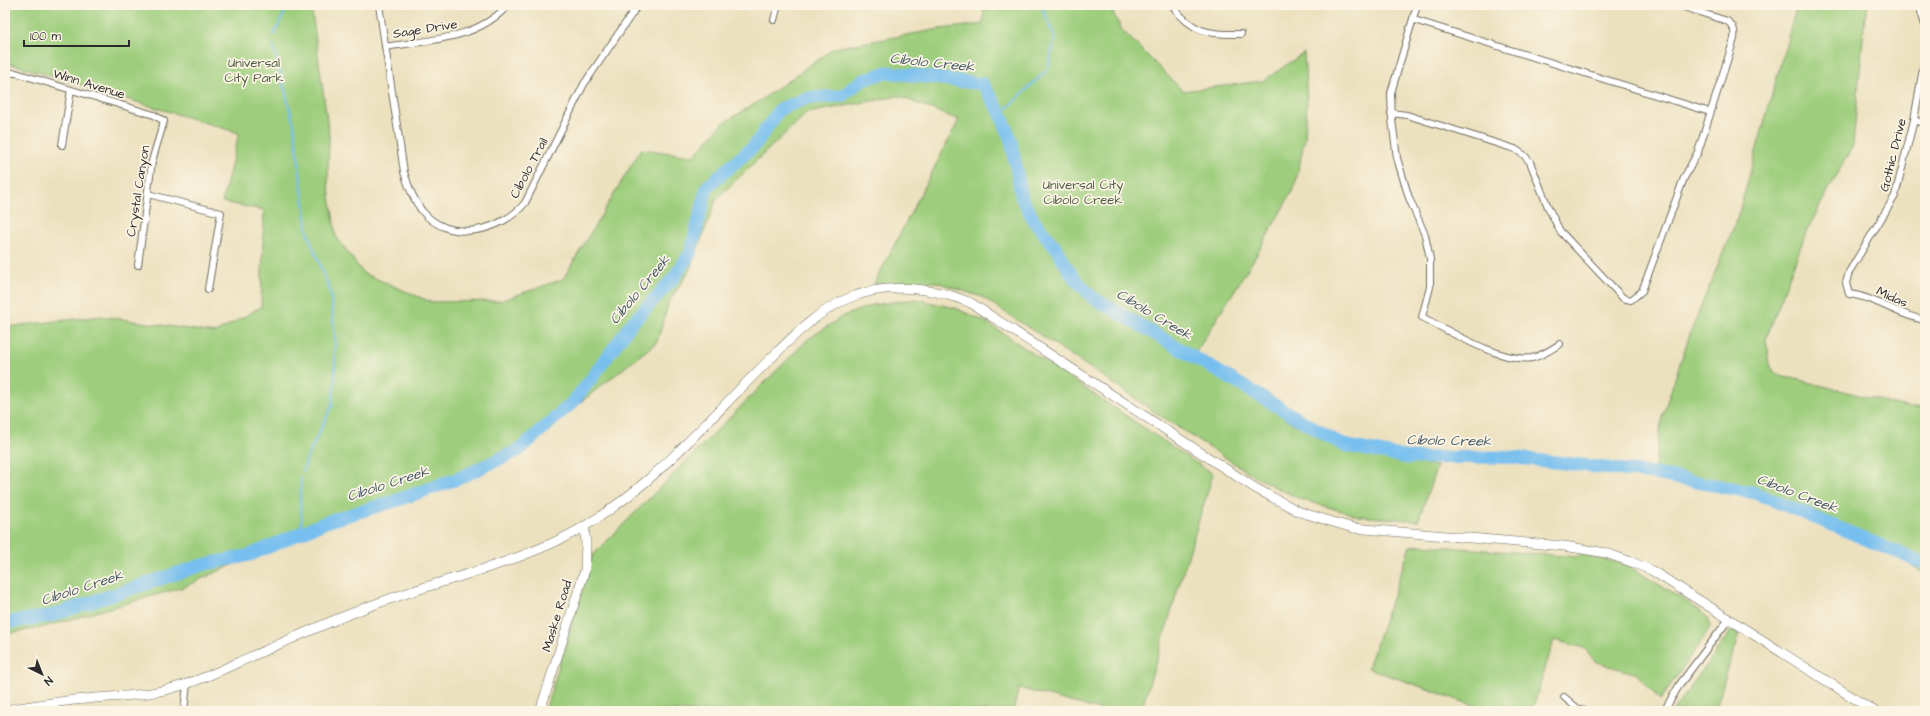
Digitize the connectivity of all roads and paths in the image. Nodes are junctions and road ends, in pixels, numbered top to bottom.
1 (379, 5) edge
2 (508, 5) edge
3 (638, 5) edge
4 (778, 5) edge
5 (1172, 5) edge
6 (1418, 5) edge
7 (1678, 5) edge
8 (1919, 5) edge
9 (774, 20) dead end
10 (1414, 20) junction
11 (1925, 25) edge
12 (1241, 34) dead end
13 (385, 46) junction
14 (1925, 57) edge
15 (5, 73) edge
16 (72, 90) junction
17 (1710, 112) junction
18 (1392, 113) junction
19 (1914, 120) junction
20 (164, 121) joint
21 (1925, 124) edge
22 (62, 145) dead end
23 (148, 194) junction
24 (138, 265) dead end
25 (208, 289) dead end
26 (1849, 294) joint
27 (1925, 320) edge
28 (1560, 344) dead end
29 (584, 526) junction
30 (1729, 619) junction
31 (187, 684) junction
32 (1564, 697) dead end
33 (5, 710) edge
34 (184, 711) edge
35 (540, 711) edge
36 (1587, 711) edge
37 (1664, 711) edge
38 (1874, 711) edge

1 - 13 street, Cibolo Trail
2 - 13 street, Sage Drive
3 - 13 street, Cibolo Trail
4 - 9 street
5 - 12 street
6 - 10 street
7 - 17 street
8 - 11 street
10 - 17 street
10 - 18 street
14 - 19 street, Gothic Drive
15 - 16 street, Winn Avenue
16 - 20 street, Winn Avenue
16 - 22 street
17 - 18 street
18 - 28 street
19 - 21 street
19 - 26 street, Gothic Drive
20 - 23 street, Crystal Canyon
23 - 24 street, Crystal Canyon
23 - 25 street
26 - 27 street, Midas
29 - 30 main road
29 - 31 main road
29 - 35 main road, Maske Road
30 - 37 street
30 - 38 main road
31 - 33 main road
31 - 34 street
32 - 36 street

